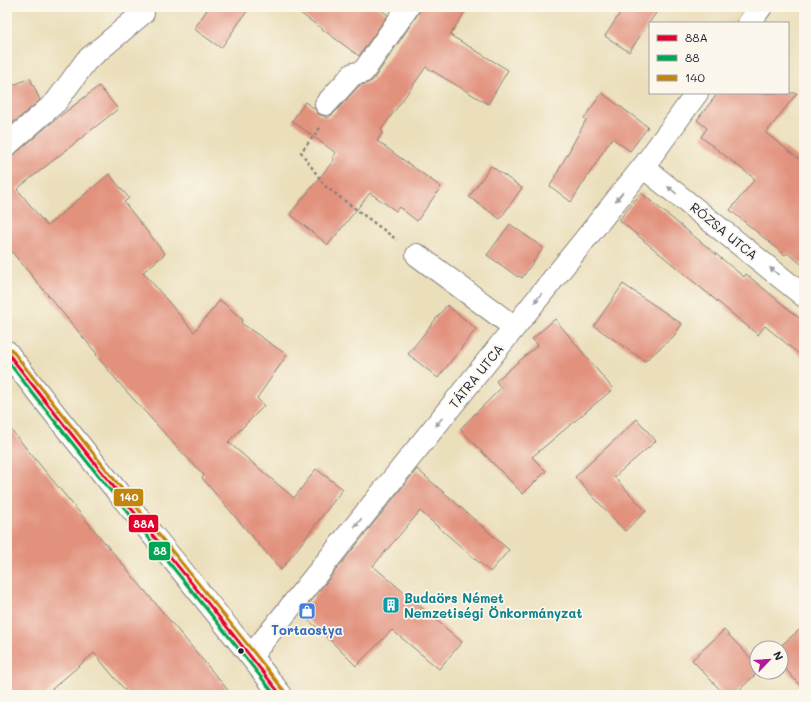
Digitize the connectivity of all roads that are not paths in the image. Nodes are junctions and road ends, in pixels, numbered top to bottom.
1 (408, 7) edge
2 (761, 7) edge
3 (143, 13) dead end
4 (750, 22) edge
5 (696, 94) edge
6 (326, 104) road end
7 (7, 145) edge
8 (643, 166) junction
9 (416, 255) road end
10 (804, 296) edge
11 (514, 327) junction
12 (7, 352) edge
13 (251, 656) junction
14 (281, 695) edge

1 - 6 street
2 - 4 street
3 - 7 street
5 - 8 street, TÁTRA UTCA
10 -> 8 street, RÓZSA UTCA
8 -> 11 street, TÁTRA UTCA
9 - 11 street
11 -> 13 street, TÁTRA UTCA
12 - 13 street
13 - 14 street

